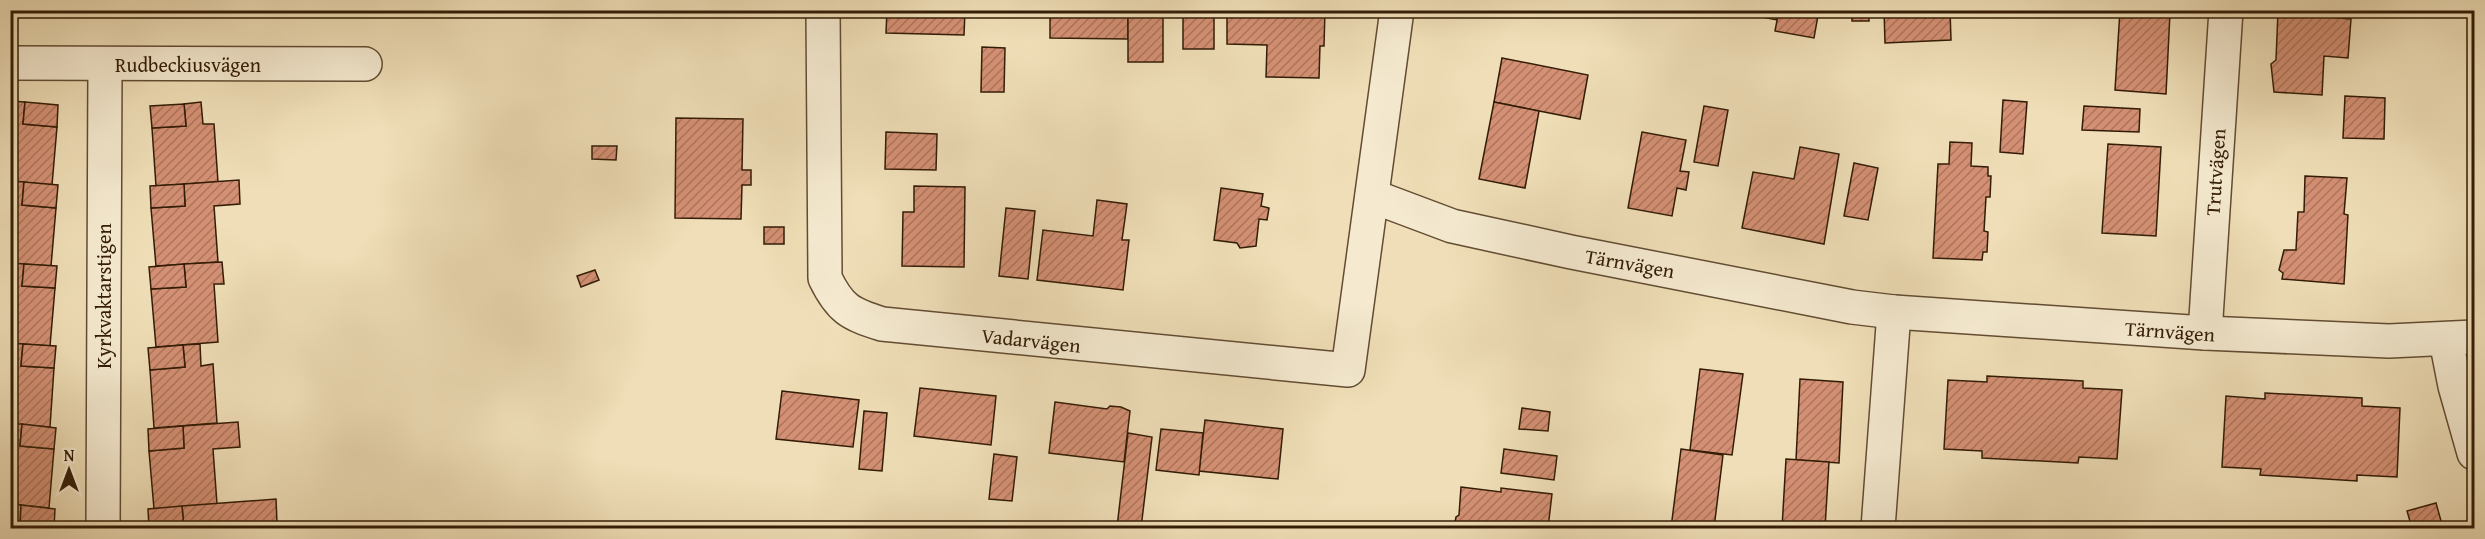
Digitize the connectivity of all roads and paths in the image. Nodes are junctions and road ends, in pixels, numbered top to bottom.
1 (823, 10) edge
2 (1397, 10) edge
3 (2226, 10) edge
4 (10, 63) edge
5 (105, 63) junction
6 (365, 64) dead end
7 (1372, 196) junction
8 (1894, 312) junction
9 (2205, 333) junction
10 (2460, 338) edge
11 (2475, 453) edge
12 (103, 528) edge
13 (1878, 528) edge

1 - 7 street, Vadarvägen
2 - 7 street
3 - 9 street, Trutvägen
4 - 5 street, Rudbeckiusvägen
5 - 6 street, Rudbeckiusvägen
5 - 12 street, Kyrkvaktarstigen
7 - 8 street, Tärnvägen
8 - 9 street, Tärnvägen
8 - 13 street
9 - 10 street, Tärnvägen
10 - 11 street, Tärnvägen

